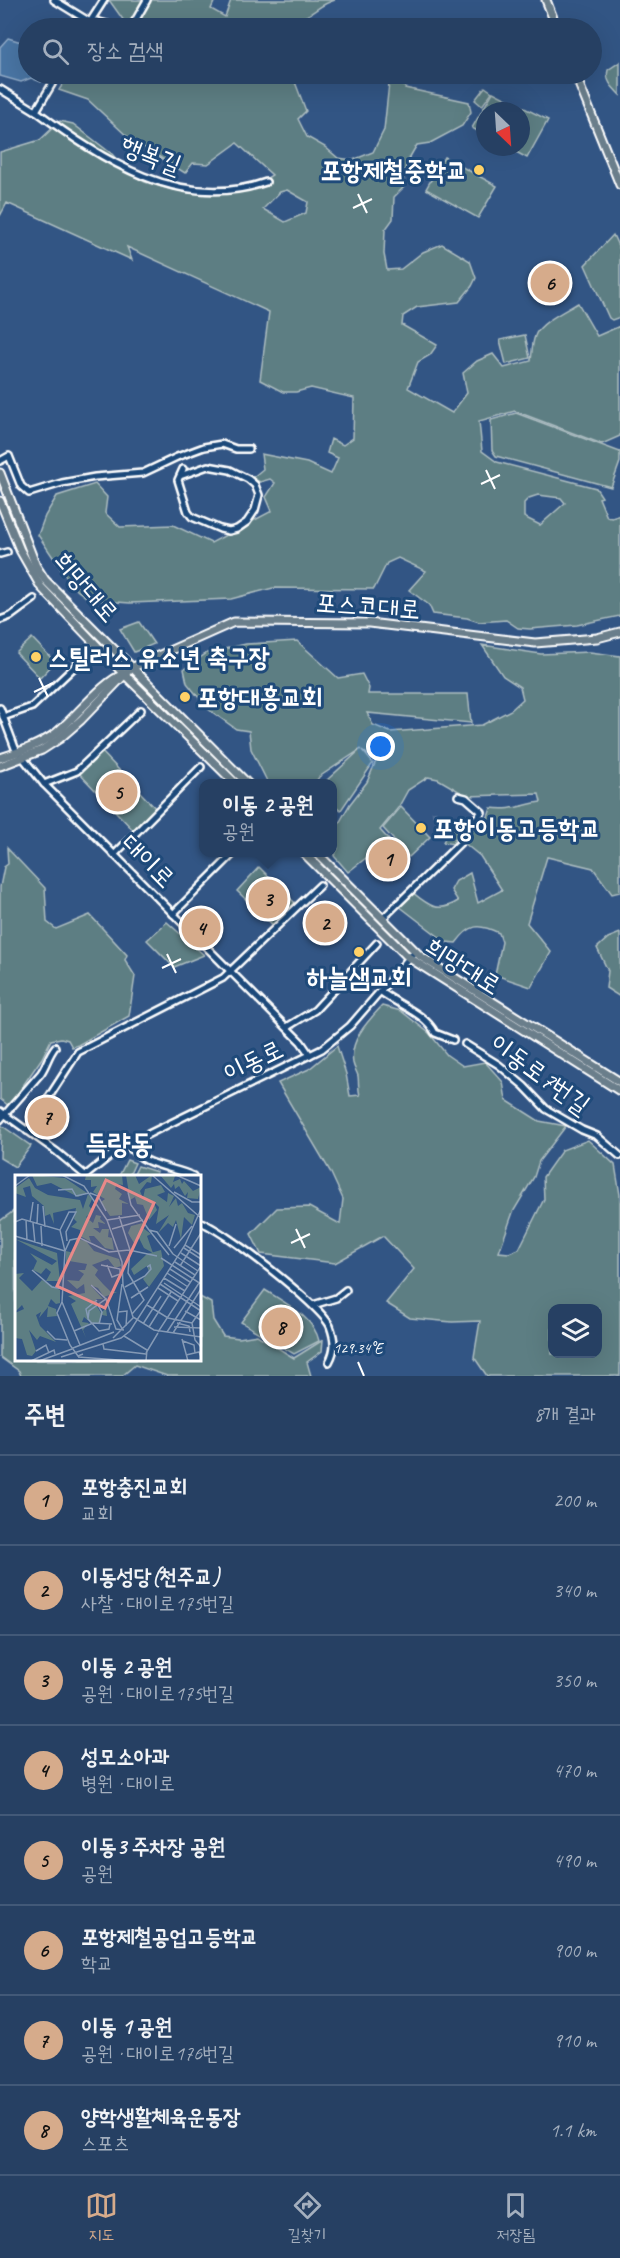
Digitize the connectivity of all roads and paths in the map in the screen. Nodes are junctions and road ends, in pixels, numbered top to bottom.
1 (54, 0) edge
2 (104, 0) edge
3 (147, 0) edge
4 (546, 0) edge
5 (83, 18) edge
6 (93, 18) edge
7 (137, 18) edge
8 (553, 18) edge
9 (52, 84) edge
10 (579, 84) edge
11 (0, 89) edge
12 (36, 111) junction
13 (266, 182) dead end
14 (620, 185) edge
15 (249, 449) dead end
16 (177, 457) junction
17 (0, 461) edge
18 (185, 470) junction
19 (0, 473) edge
20 (0, 501) edge
21 (34, 599) dead end
22 (0, 620) edge
23 (620, 632) edge
24 (88, 654) dead end
25 (131, 668) junction
26 (124, 674) junction
27 (0, 708) edge
28 (141, 710) dead end
29 (3, 717) junction
30 (17, 752) junction
31 (0, 758) edge
32 (22, 758) junction
33 (0, 766) edge
34 (201, 767) dead end
35 (232, 779) edge
36 (244, 779) edge
37 (44, 784) junction
38 (458, 796) dead end
39 (114, 855) junction
40 (230, 857) edge
41 (308, 857) edge
42 (321, 857) edge
43 (320, 885) dead end
44 (173, 914) junction
45 (382, 919) junction
46 (377, 943) dead end
47 (415, 951) junction
48 (408, 957) junction
49 (232, 970) junction
50 (380, 991) junction
51 (286, 1027) junction
52 (453, 1040) dead end
53 (465, 1044) dead end
54 (55, 1047) dead end
55 (310, 1055) junction
56 (620, 1082) edge
57 (620, 1091) edge
58 (2, 1112) edge
59 (0, 1120) edge
60 (27, 1131) junction
61 (127, 1144) junction
62 (620, 1156) edge
63 (168, 1168) junction
64 (84, 1175) edge
65 (86, 1175) edge
66 (164, 1175) edge
67 (190, 1175) edge
68 (201, 1223) edge
69 (346, 1290) dead end
70 (313, 1305) junction
71 (329, 1362) dead end

1 - 5 street
2 - 6 street
3 - 7 street
4 - 8 main road
9 - 12 street
10 - 14 main road
11 - 12 street, 행복길
12 - 13 street, 행복길
15 - 16 street
16 - 17 street
16 - 18 street
18 - 18 street
19 - 25 main road, 희망대로
20 - 26 main road, 희망대로
21 - 22 street
23 - 25 main road, 포스코대로
24 - 29 street
25 - 26 main road, 포스코대로
25 - 36 main road, 희망대로
26 - 30 main road, 포스코대로
26 - 32 main road, 포스코대로
26 - 35 main road, 희망대로
27 - 29 street, 대이로
28 - 37 street
29 - 30 street, 대이로
30 - 31 main road, 포스코대로
30 - 32 street, 대이로
32 - 33 main road, 포스코대로
32 - 37 street, 대이로
34 - 39 street
37 - 39 street, 대이로
38 - 45 street
39 - 44 street, 대이로
40 - 44 street
41 - 48 main road, 희망대로
42 - 45 main road, 희망대로
43 - 49 street
44 - 49 street, 대이로
45 - 47 main road, 희망대로
46 - 51 street
47 - 48 street, 이동로
47 - 56 main road, 희망대로
48 - 50 street, 이동로
48 - 57 main road, 희망대로
49 - 51 street, 대이로
49 - 60 street
50 - 52 street, 이동로7번길
50 - 55 street, 이동로
51 - 55 street, 대이로
53 - 62 street, 이동로7번길
54 - 58 street
55 - 61 street, 이동로
58 - 59 street
58 - 60 street
60 - 64 street
61 - 63 street
61 - 65 street, 이동로
63 - 66 street
63 - 67 street
68 - 70 street
69 - 70 street
70 - 71 street

